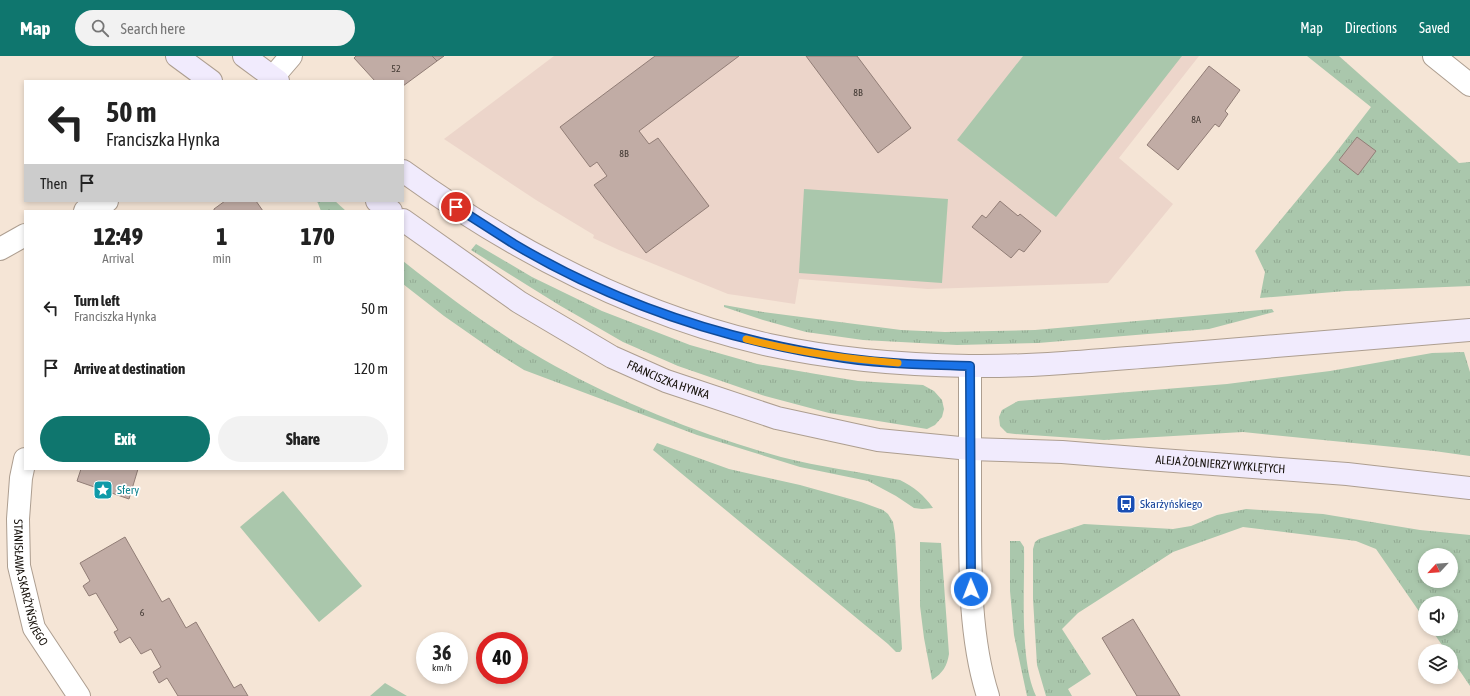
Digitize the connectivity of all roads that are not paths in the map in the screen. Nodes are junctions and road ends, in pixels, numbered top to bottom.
1 (177, 56) edge
2 (244, 56) edge
3 (291, 56) edge
4 (1434, 56) edge
5 (275, 79) edge
6 (210, 80) edge
7 (1469, 85) edge
8 (404, 172) edge
9 (378, 202) edge
10 (390, 210) edge
11 (404, 221) edge
12 (24, 236) edge
13 (0, 249) edge
14 (1470, 330) edge
15 (970, 366) junction
16 (970, 449) junction
17 (24, 464) edge
18 (1470, 488) edge
19 (79, 696) edge
20 (988, 696) edge

1 - 6 main road
2 - 5 main road
3 - 5 street
4 - 7 street
8 - 15 main road
9 - 10 main road
11 - 16 main road, FRANCISZKA HYNKA
12 - 13 street
14 - 15 main road
15 - 16 street
16 - 18 main road, ALEJA ŻOŁNIERZY WYKLĘTYCH
16 - 20 street
17 - 19 street, STANISŁAWA SKARŻYŃSKIEGO

